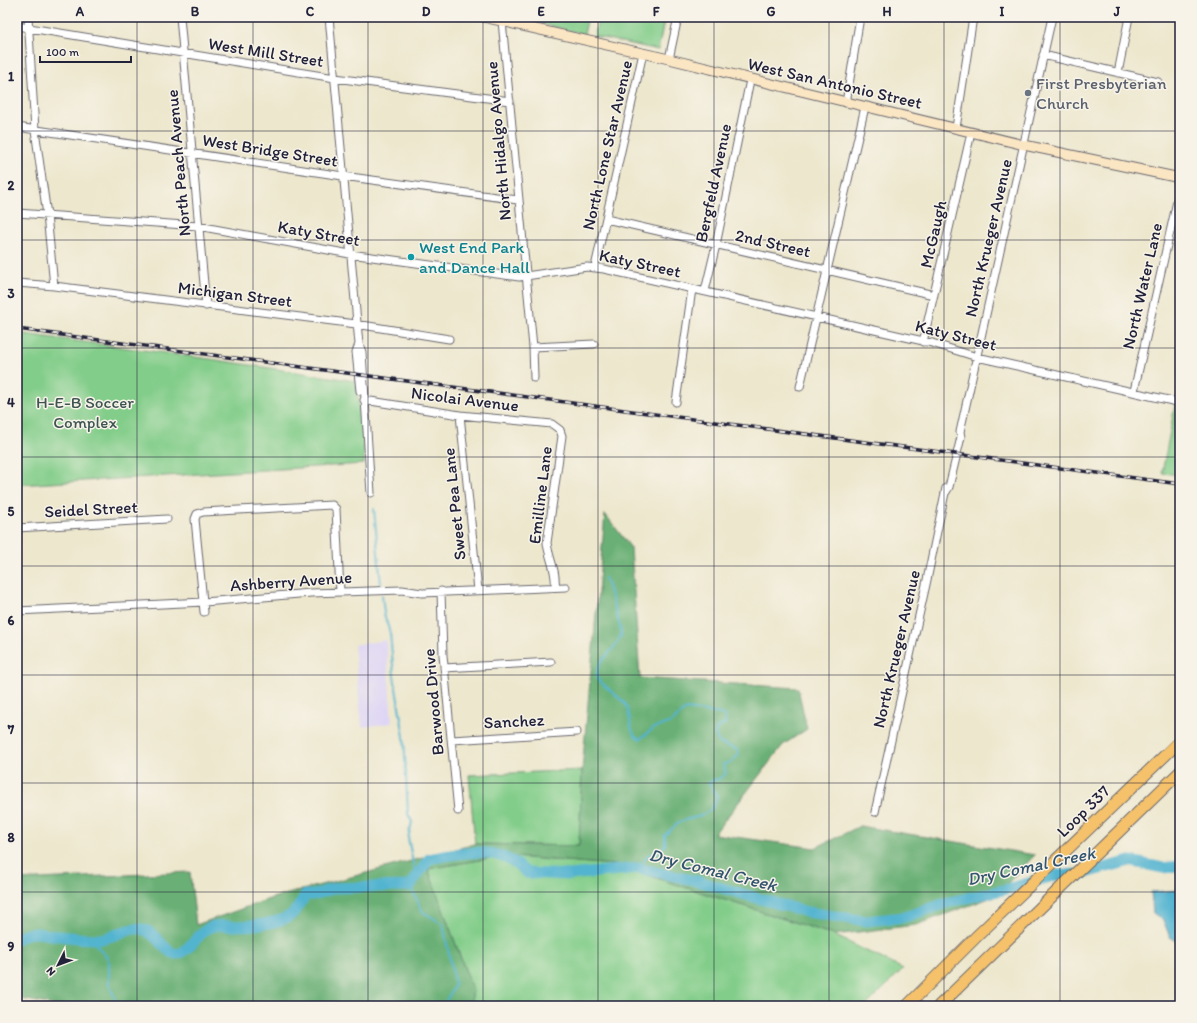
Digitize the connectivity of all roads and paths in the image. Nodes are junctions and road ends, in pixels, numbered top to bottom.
1 (28, 17) edge
2 (180, 17) edge
3 (329, 17) edge
4 (483, 17) edge
5 (678, 17) edge
6 (860, 17) edge
7 (973, 17) edge
8 (1052, 17) edge
9 (1129, 17) edge
10 (498, 19) edge
11 (17, 26) edge
12 (29, 28) junction
13 (643, 53) junction
14 (184, 54) junction
15 (1043, 55) junction
16 (669, 59) junction
17 (1118, 73) junction
18 (335, 78) junction
19 (750, 80) junction
20 (1158, 82) dead end
21 (510, 101) junction
22 (846, 102) junction
23 (865, 107) junction
24 (17, 127) edge
25 (956, 128) junction
26 (35, 130) junction
27 (971, 133) junction
28 (1024, 145) junction
29 (192, 154) junction
30 (343, 176) junction
31 (1180, 178) edge
32 (1180, 188) edge
33 (518, 200) junction
34 (17, 213) edge
35 (47, 215) junction
36 (606, 219) junction
37 (198, 226) junction
38 (716, 245) junction
39 (350, 254) junction
40 (595, 267) junction
41 (827, 271) junction
42 (526, 276) junction
43 (17, 283) edge
44 (54, 286) junction
45 (692, 289) junction
46 (705, 292) junction
47 (934, 295) junction
48 (206, 306) junction
49 (816, 318) junction
50 (356, 324) junction
51 (449, 339) dead end
52 (923, 342) junction
53 (594, 344) dead end
54 (533, 347) junction
55 (977, 357) junction
56 (534, 378) dead end
57 (800, 387) dead end
58 (1134, 391) junction
59 (364, 400) junction
60 (676, 402) dead end
61 (1176, 402) dead end
62 (460, 415) junction
63 (560, 430) joint
64 (371, 493) dead end
65 (167, 519) dead end
66 (17, 528) edge
67 (555, 587) junction
68 (566, 587) dead end
69 (478, 590) junction
70 (440, 591) junction
71 (340, 592) junction
72 (204, 602) junction
73 (17, 611) edge
74 (204, 612) dead end
75 (551, 662) dead end
76 (444, 668) junction
77 (577, 732) dead end
78 (452, 740) junction
79 (1179, 743) edge
80 (1180, 772) edge
81 (458, 811) dead end
82 (875, 812) dead end
83 (907, 1006) edge
84 (939, 1006) edge

1 - 12 street
2 - 14 street, North Peach Avenue
3 - 18 street
4 - 10 street, West San Antonio Street
5 - 16 street
6 - 22 street
7 - 25 street
8 - 15 street, North Krueger Avenue
9 - 17 street
10 - 13 street, West San Antonio Street
10 - 21 street, North Hidalgo Avenue
11 - 12 street, West Mill Street
12 - 14 street, West Mill Street
12 - 26 street
13 - 16 street, West San Antonio Street
13 - 36 street, North Lone Star Avenue
14 - 18 street, West Mill Street
14 - 29 street, North Peach Avenue
15 - 17 street
15 - 28 street, North Krueger Avenue
16 - 19 street, West San Antonio Street
17 - 20 street
18 - 21 street, West Mill Street
18 - 30 street
19 - 22 street, West San Antonio Street
19 - 38 street, Bergfeld Avenue
21 - 33 street, North Hidalgo Avenue
22 - 23 street, West San Antonio Street
23 - 25 street, West San Antonio Street
23 - 41 street
24 - 26 street, West Bridge Street
25 - 27 street, West San Antonio Street
26 - 29 street, West Bridge Street
26 - 35 street
27 - 28 street, West San Antonio Street
27 - 47 street, McGaugh
28 - 31 street, West San Antonio Street
28 - 55 street, North Krueger Avenue
29 - 30 street, West Bridge Street
29 - 37 street, North Peach Avenue
30 - 33 street, West Bridge Street
30 - 39 street
32 - 58 street, North Water Lane
33 - 42 street, North Hidalgo Avenue
34 - 35 street, Katy Street
35 - 37 street, Katy Street
35 - 44 street
36 - 38 street, 2nd Street
36 - 40 street, North Lone Star Avenue
37 - 39 street, Katy Street
37 - 48 street, North Peach Avenue
38 - 41 street, 2nd Street
38 - 46 street, Bergfeld Avenue
39 - 42 street, Katy Street
39 - 50 street
40 - 42 street, Katy Street
40 - 45 street, Katy Street
41 - 47 street, 2nd Street
41 - 49 street
42 - 54 street, North Hidalgo Avenue
43 - 44 street, Michigan Street
44 - 48 street, Michigan Street
45 - 46 street, Katy Street
45 - 60 street
46 - 49 street, Katy Street
47 - 52 street, McGaugh
48 - 50 street, Michigan Street
49 - 52 street, Katy Street
49 - 57 street
50 - 51 street, Michigan Street
50 - 59 street
52 - 55 street, Katy Street
53 - 54 street
54 - 56 street, North Hidalgo Avenue
55 - 58 street, Katy Street
55 - 82 street, North Krueger Avenue
58 - 61 street, Katy Street
59 - 62 street, Nicolai Avenue
59 - 64 street
62 - 63 street, Nicolai Avenue
62 - 69 street, Sweet Pea Lane
63 - 67 street, Emilline Lane
65 - 66 street, Seidel Street
67 - 68 street, Ashberry Avenue
67 - 69 street, Ashberry Avenue
69 - 70 street, Ashberry Avenue
70 - 71 street, Ashberry Avenue
70 - 76 street, Barwood Drive
71 - 72 street, Ashberry Avenue
71 - 72 street
72 - 73 street, Ashberry Avenue
72 - 74 street
75 - 76 street
76 - 78 street, Barwood Drive
77 - 78 street, Sanchez
78 - 81 street, Barwood Drive
79 - 83 main road, Loop 337
80 - 84 main road

